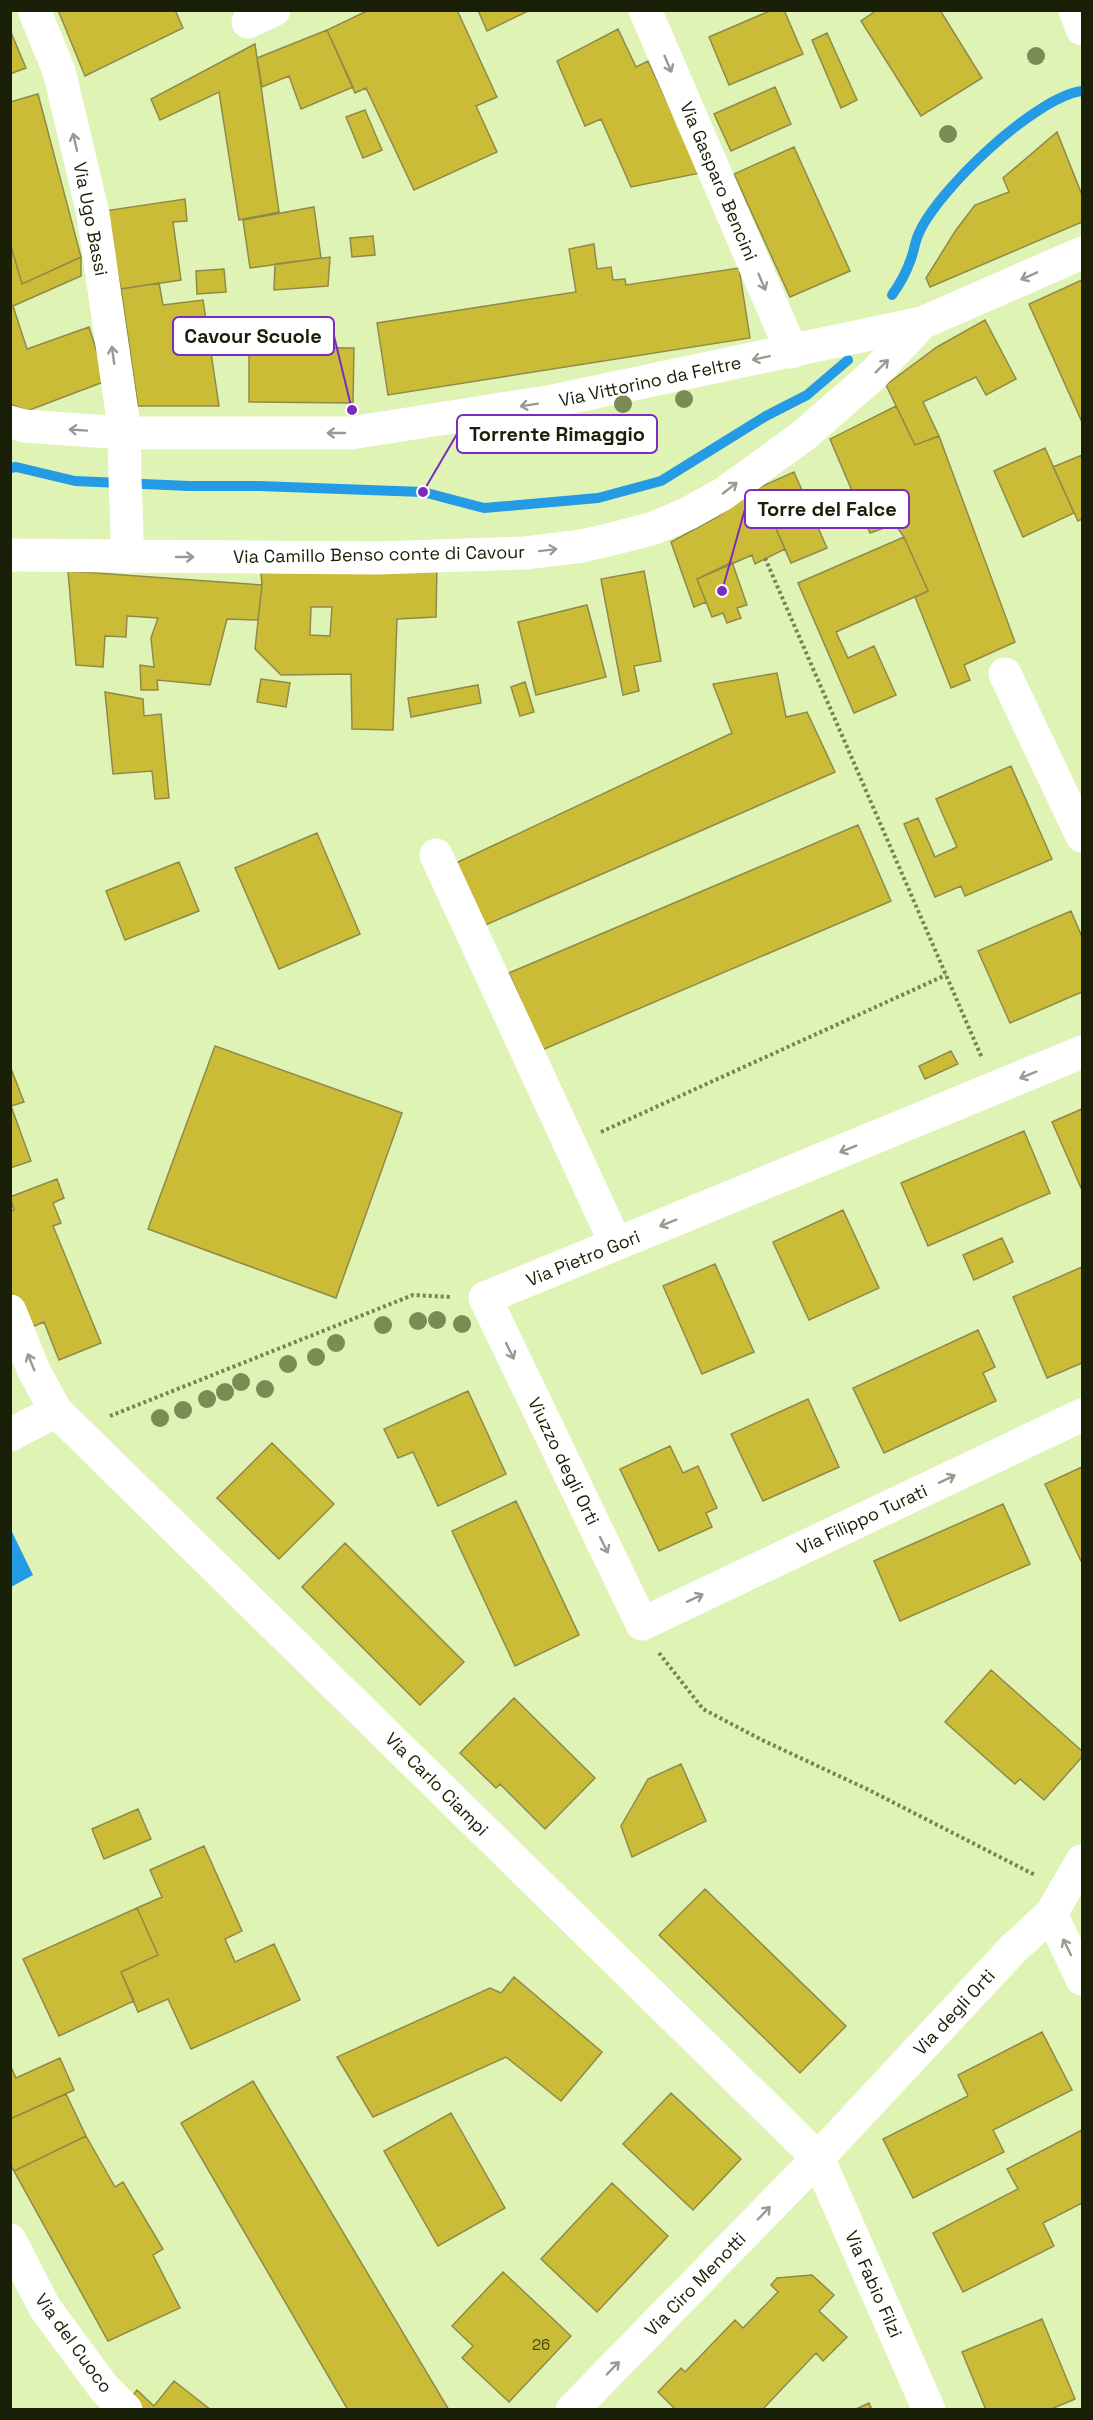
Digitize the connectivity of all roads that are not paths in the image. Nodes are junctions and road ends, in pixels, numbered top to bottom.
1 (34, 10) edge
2 (645, 10) edge
3 (1075, 10) edge
4 (1083, 29) edge
5 (1083, 253) edge
6 (908, 326) junction
7 (792, 352) junction
8 (17, 424) edge
9 (125, 433) junction
10 (127, 542) junction
11 (10, 555) edge
12 (1005, 674) dead end
13 (1083, 836) edge
14 (436, 855) dead end
15 (1083, 1052) edge
16 (616, 1244) junction
17 (485, 1298) joint
18 (10, 1311) edge
19 (1083, 1415) edge
20 (66, 1420) junction
21 (10, 1435) edge
22 (642, 1623) joint
23 (1083, 1861) edge
24 (1058, 1902) junction
25 (1083, 1980) edge
26 (818, 2158) junction
27 (10, 2240) edge
28 (126, 2409) edge
29 (572, 2409) edge
30 (929, 2409) edge

9 -> 1 street, Via Ugo Bassi
2 -> 7 street, Via Gasparo Bencini
3 - 4 street
5 -> 6 street, Via Camillo Benso conte di Cavour
6 - 7 street, Via Vittorino da Feltre
10 -> 6 street, Via Camillo Benso conte di Cavour
7 -> 9 street, Via Vittorino da Feltre
9 -> 8 street, Via Vittorino da Feltre
9 - 10 street
10 - 11 street, Via Camillo Benso conte di Cavour
12 - 13 street
14 - 16 street
15 -> 16 street, Via Pietro Gori
16 - 17 street, Via Pietro Gori
17 -> 22 street, Viuzzo degli Orti
20 -> 18 street, Via Carlo Ciampi
22 -> 19 street, Via Filippo Turati
20 - 21 street
20 - 26 street, Via Carlo Ciampi
23 - 24 street, Via degli Orti
25 -> 24 street
24 - 26 street, Via degli Orti
29 -> 26 street, Via Ciro Menotti
26 - 30 street, Via Fabio Filzi
27 - 28 street, Via del Cuoco

